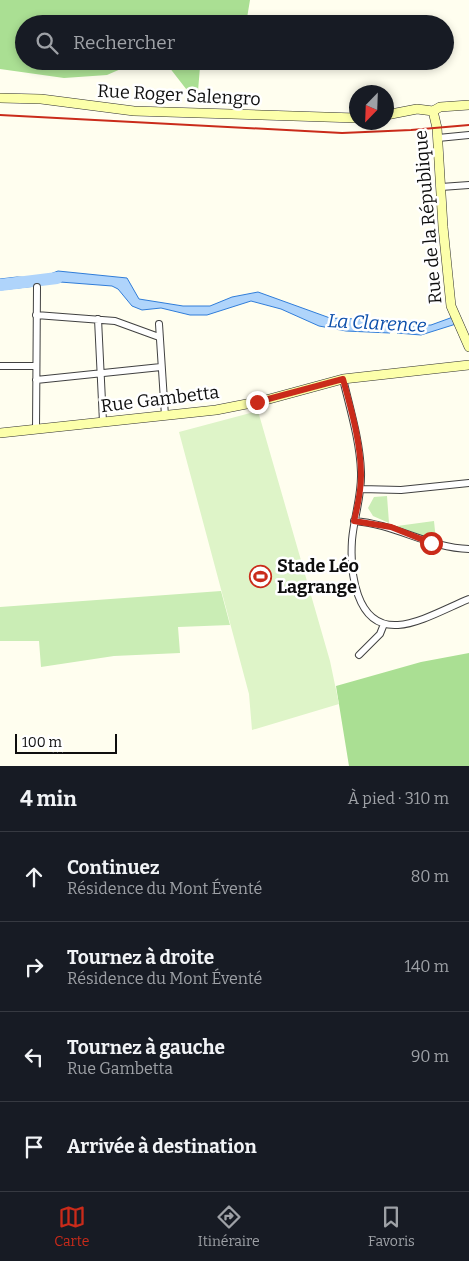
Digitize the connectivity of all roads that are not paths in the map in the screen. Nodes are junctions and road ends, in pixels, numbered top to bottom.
1 (0, 98) edge
2 (469, 105) edge
3 (433, 111) junction
4 (394, 114) edge
5 (349, 118) edge
6 (469, 135) edge
7 (438, 138) junction
8 (469, 185) edge
9 (441, 187) junction
10 (37, 287) dead end
11 (36, 315) junction
12 (98, 319) junction
13 (158, 324) dead end
14 (159, 337) junction
15 (469, 347) edge
16 (469, 365) edge
17 (0, 366) edge
18 (36, 366) junction
19 (161, 367) junction
20 (102, 373) junction
21 (343, 379) junction
22 (36, 380) junction
23 (165, 416) junction
24 (102, 422) junction
25 (36, 429) junction
26 (0, 433) edge
27 (469, 483) edge
28 (361, 489) junction
29 (354, 521) junction
30 (469, 549) edge
31 (469, 599) edge
32 (384, 624) junction
33 (359, 655) dead end

1 - 5 street, Rue Roger Salengro
2 - 3 street
3 - 4 street
3 - 7 street, Rue de la République
6 - 7 street
7 - 9 street, Rue de la République
8 - 9 street
9 - 15 street, Rue de la République
10 - 11 street
11 - 12 street
11 - 18 street
12 - 14 street
12 - 20 street
13 - 14 street
14 - 19 street
16 - 21 street, Rue Gambetta
17 - 18 street
18 - 22 street
19 - 20 street
19 - 23 street
20 - 22 street
20 - 24 street
21 - 23 street, Rue Gambetta
21 - 28 street
22 - 25 street
23 - 24 street, Rue Gambetta
24 - 25 street, Rue Gambetta
25 - 26 street, Rue Gambetta
27 - 28 street
28 - 29 street
29 - 30 street
29 - 32 street
31 - 32 street
32 - 33 street

